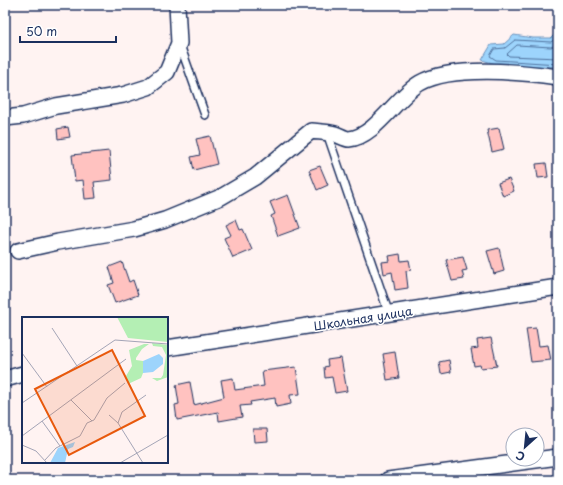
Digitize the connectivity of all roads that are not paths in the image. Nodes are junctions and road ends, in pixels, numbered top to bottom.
1 (177, 5) edge
2 (179, 43) junction
3 (558, 77) edge
4 (205, 115) dead end
5 (5, 118) edge
6 (327, 133) junction
7 (18, 251) dead end
8 (558, 287) edge
9 (389, 315) junction
10 (168, 348) edge
11 (22, 374) edge
12 (5, 379) edge
13 (558, 457) edge
14 (488, 473) edge
15 (388, 480) edge

1 - 2 street
2 - 4 lane
2 - 5 street
3 - 6 street
6 - 7 street
6 - 9 lane
8 - 9 street, Школьная улица
9 - 10 street, Школьная улица
11 - 12 street
13 - 14 street
14 - 15 street

